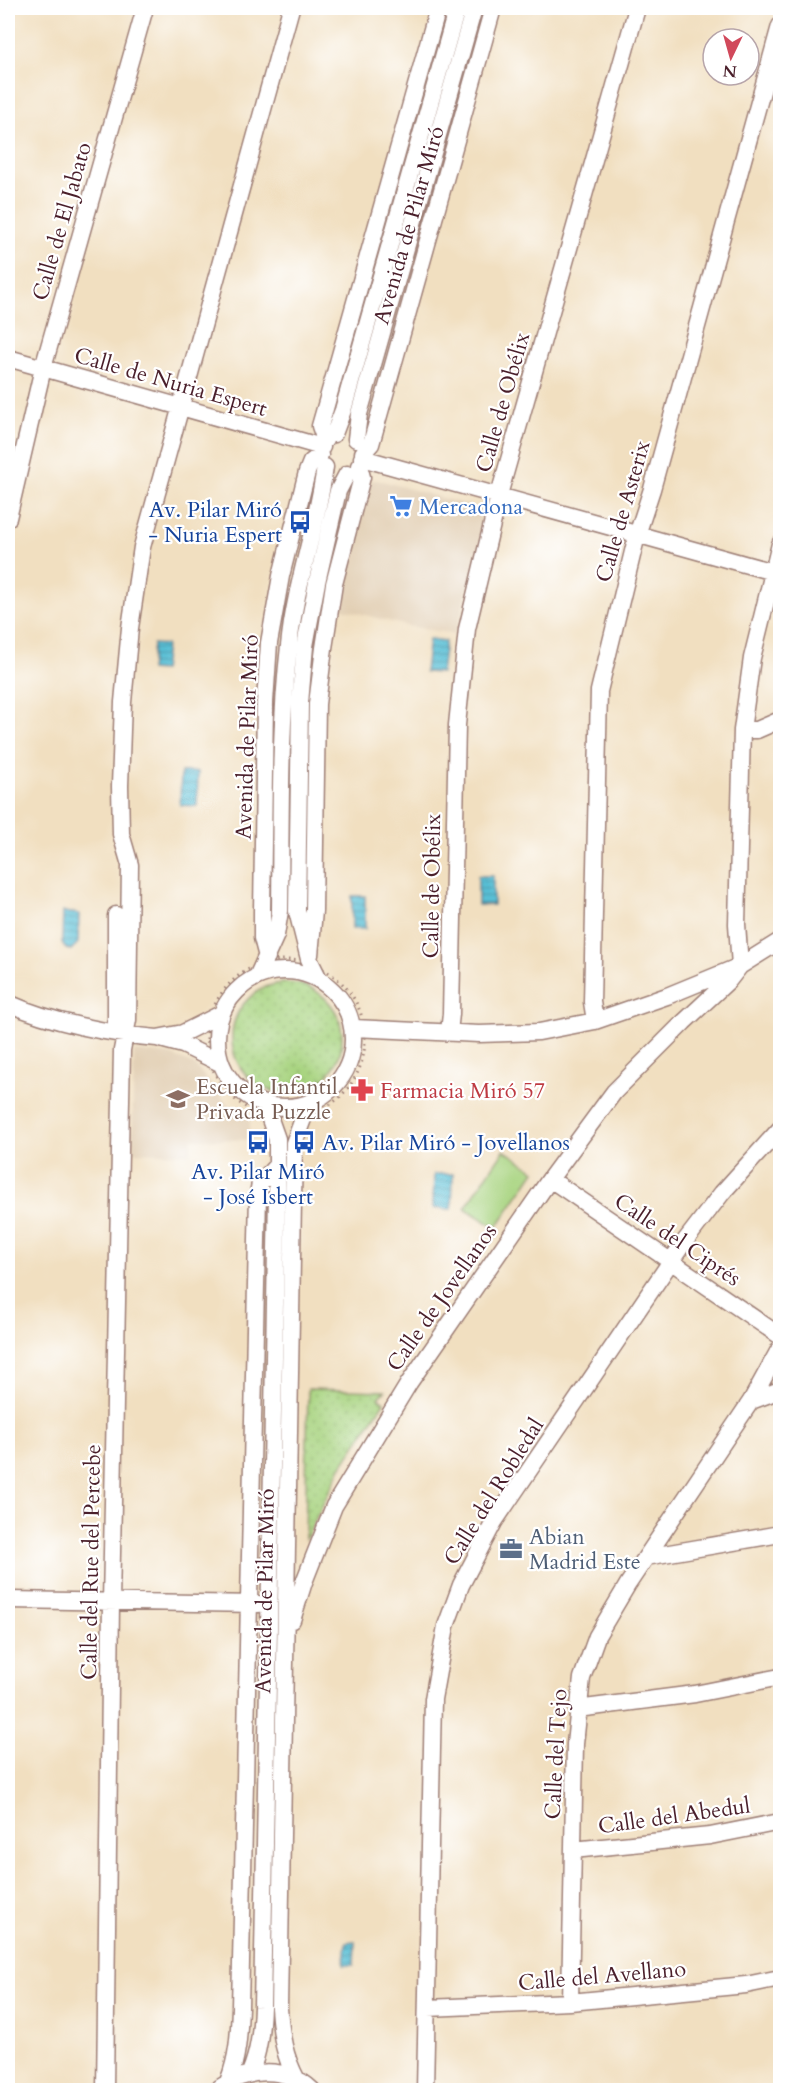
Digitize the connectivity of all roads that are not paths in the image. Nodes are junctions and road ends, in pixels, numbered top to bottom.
1 (145, 8) edge
2 (291, 8) edge
3 (438, 8) edge
4 (457, 8) edge
5 (474, 8) edge
6 (493, 8) edge
7 (637, 8) edge
8 (780, 26) edge
9 (8, 358) edge
10 (43, 368) junction
11 (180, 407) junction
12 (325, 449) junction
13 (357, 458) junction
14 (499, 495) junction
15 (8, 518) edge
16 (637, 535) junction
17 (780, 544) edge
18 (773, 572) junction
19 (780, 720) edge
20 (742, 730) junction
21 (116, 915) dead end
22 (780, 941) edge
23 (263, 965) junction
24 (740, 966) junction
25 (319, 979) junction
26 (681, 991) junction
27 (8, 1003) edge
28 (691, 1015) junction
29 (214, 1017) junction
30 (595, 1020) junction
31 (359, 1028) junction
32 (449, 1032) junction
33 (120, 1033) junction
34 (157, 1038) junction
35 (214, 1060) junction
36 (306, 1109) junction
37 (268, 1110) junction
38 (780, 1129) edge
39 (277, 1165) junction
40 (550, 1179) junction
41 (671, 1262) junction
42 (780, 1336) edge
43 (780, 1348) edge
44 (780, 1390) edge
45 (751, 1401) junction
46 (780, 1534) edge
47 (646, 1557) junction
48 (8, 1600) edge
49 (111, 1603) junction
50 (248, 1604) junction
51 (268, 1605) junction
52 (285, 1641) junction
53 (780, 1677) edge
54 (577, 1709) junction
55 (780, 1822) edge
56 (573, 1850) junction
57 (780, 1978) edge
58 (570, 2002) junction
59 (427, 2008) junction
60 (250, 2073) junction
61 (297, 2080) junction
62 (223, 2086) edge
63 (105, 2091) edge
64 (312, 2091) edge
65 (425, 2091) edge

1 - 10 street, Calle de El Jabato
2 - 11 street
3 - 12 street, Avenida de Pilar Miró
4 - 12 street, Avenida de Pilar Miró
5 - 13 street, Avenida de Pilar Miró
6 - 13 street, Avenida de Pilar Miró
7 - 14 street, Calle de Obélix
8 - 16 street, Calle de Asterix
9 - 10 street, Calle de Nuria Espert
10 - 11 street, Calle de Nuria Espert
10 - 15 street, Calle de El Jabato
11 - 12 street, Calle de Nuria Espert
11 - 33 street
12 - 13 street
12 - 13 street
12 - 23 street, Avenida de Pilar Miró
13 - 14 street
13 - 25 street, Avenida de Pilar Miró
14 - 16 street
14 - 32 street, Calle de Obélix
16 - 18 street
16 - 30 street, Calle de Asterix
17 - 18 street
18 - 20 street
19 - 20 street
20 - 24 street
21 - 33 street
22 - 24 street, Calle de Jovellanos
23 - 25 street
23 - 29 street
24 - 26 street
24 - 28 street, Calle de Jovellanos
25 - 31 street
26 - 28 street
26 - 30 street
27 - 33 street
28 - 40 street, Calle de Jovellanos
29 - 34 street
29 - 35 street
30 - 32 street
31 - 32 street
31 - 36 street
33 - 34 street
33 - 49 street, Calle del Rue del Percebe
34 - 35 street
35 - 37 street
36 - 37 street
36 - 52 street, Avenida de Pilar Miró
37 - 39 street, Avenida de Pilar Miró
38 - 41 street, Calle del Robledal
39 - 50 street, Avenida de Pilar Miró
39 - 51 street, Avenida de Pilar Miró
40 - 41 street, Calle del Ciprés
40 - 52 street, Calle de Jovellanos
41 - 42 street, Calle del Ciprés
41 - 59 street, Calle del Robledal
43 - 45 street, Calle del Tejo
44 - 45 street
45 - 47 street, Calle del Tejo
46 - 47 street
47 - 54 street, Calle del Tejo
48 - 49 street
49 - 50 street
49 - 63 street, Calle del Rue del Percebe
50 - 51 street
50 - 62 street, Avenida de Pilar Miró
51 - 60 street, Avenida de Pilar Miró
52 - 61 street, Avenida de Pilar Miró
53 - 54 street
54 - 56 street, Calle del Tejo
55 - 56 street, Calle del Abedul
56 - 58 street, Calle del Tejo
57 - 58 street, Calle del Avellano
58 - 59 street, Calle del Avellano
59 - 65 street, Calle del Robledal
60 - 61 street
60 - 62 street
61 - 64 street

